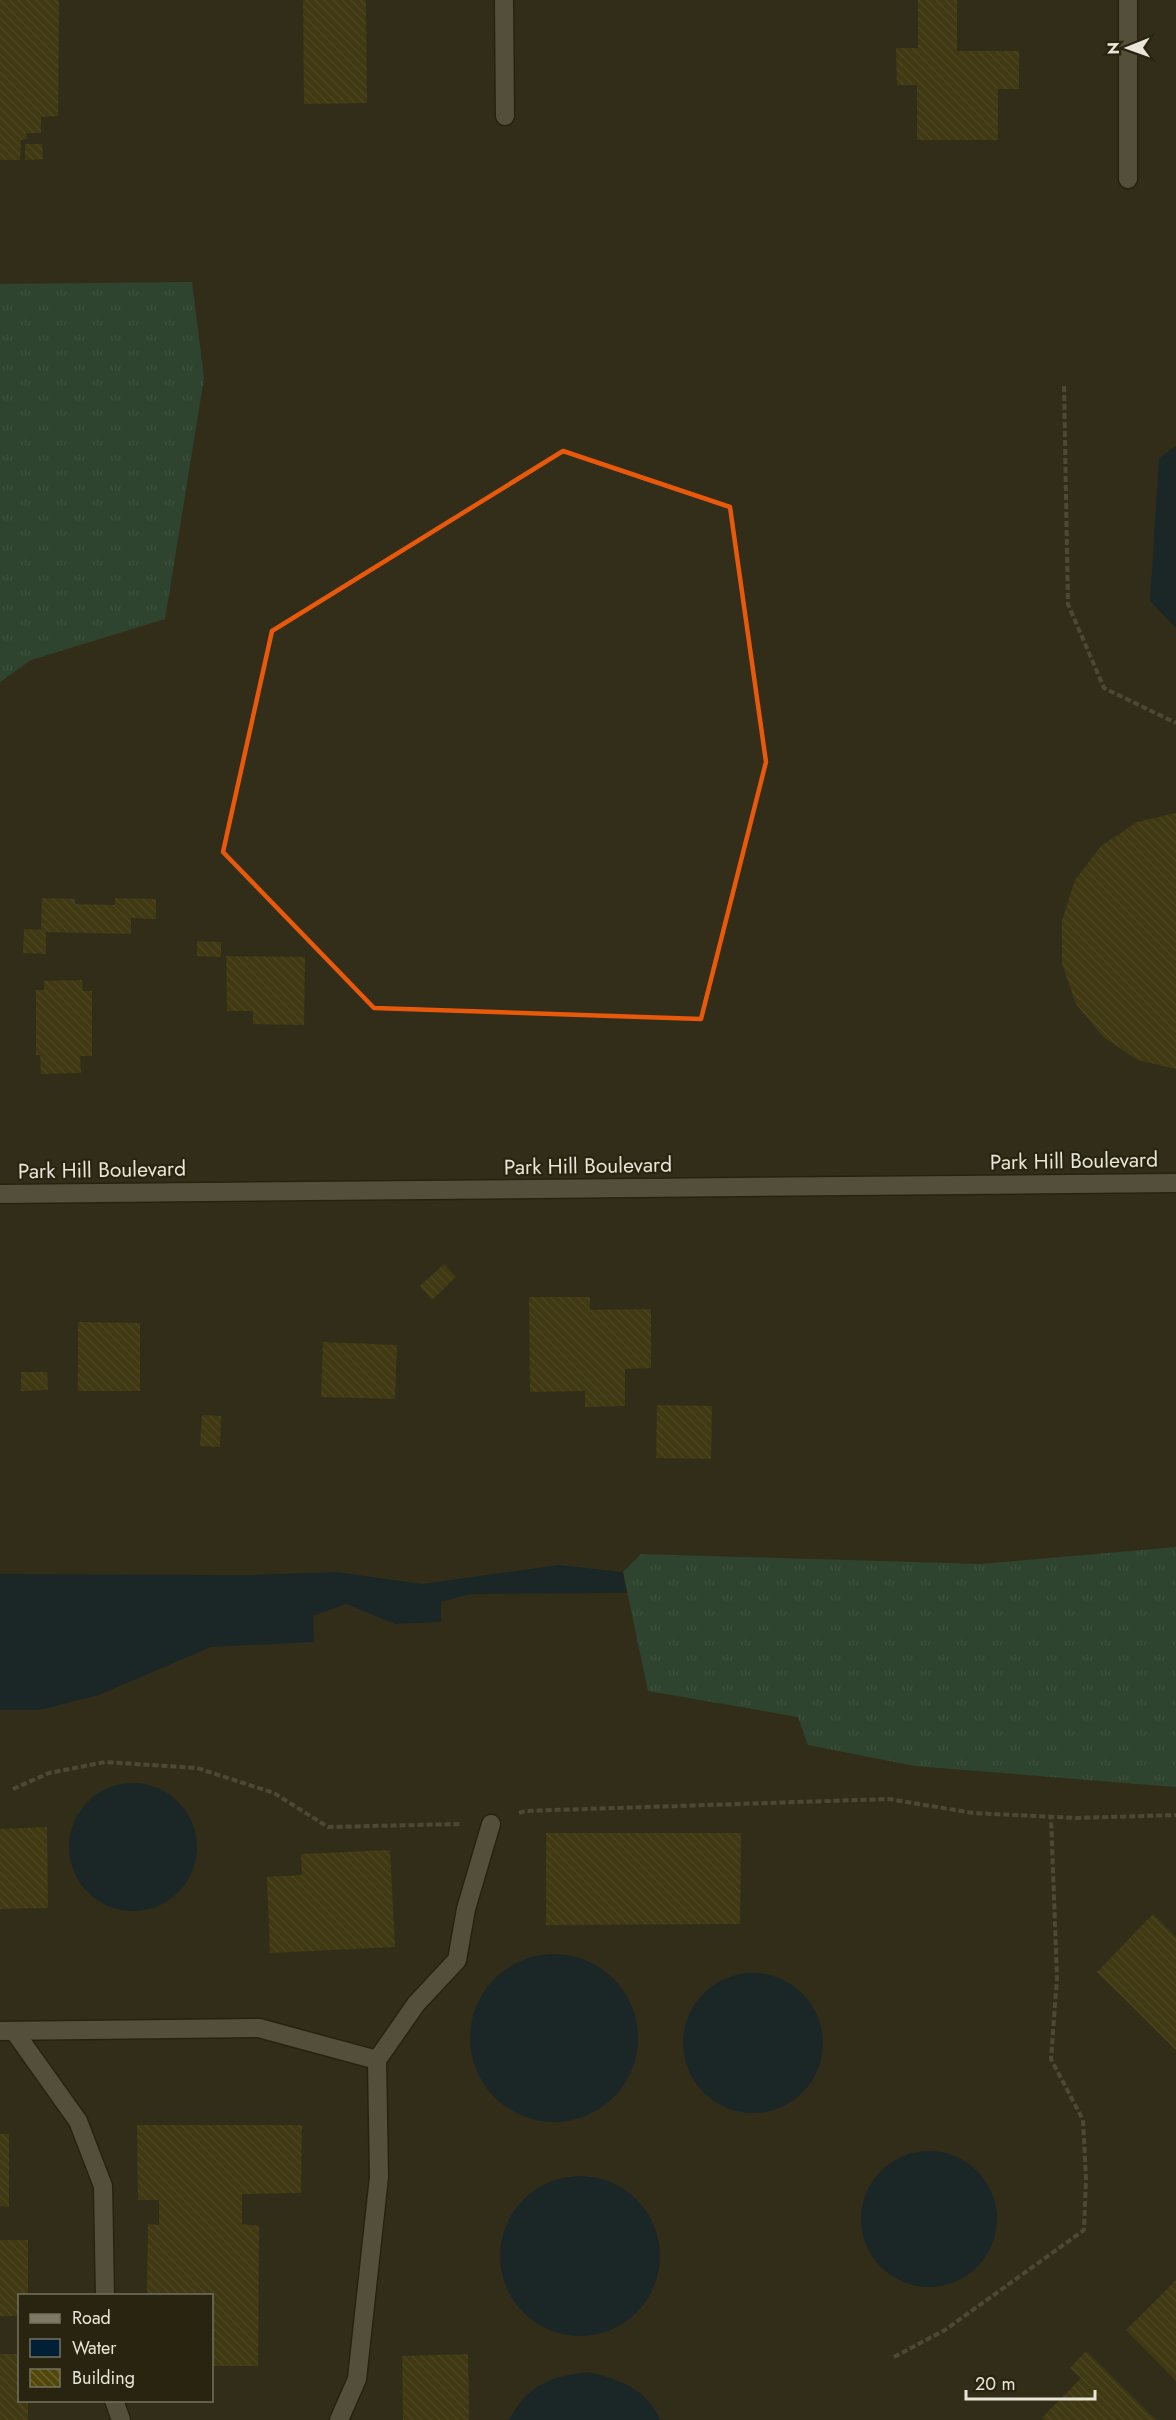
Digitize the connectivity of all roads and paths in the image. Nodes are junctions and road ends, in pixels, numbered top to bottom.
1 (504, 0) edge
2 (1128, 0) edge
3 (505, 116) dead end
4 (1128, 179) dead end
5 (1064, 386) dead end
6 (1176, 723) edge
7 (1176, 1182) edge
8 (0, 1194) edge
9 (13, 1789) dead end
10 (1176, 1815) edge
11 (1051, 1817) junction
12 (491, 1824) junction
13 (7, 2031) edge
14 (376, 2060) junction
15 (105, 2294) edge
16 (894, 2357) dead end
17 (115, 2402) edge
18 (121, 2420) edge
19 (339, 2420) edge

1 - 3 street
2 - 4 street
5 - 6 path
7 - 8 street, Park Hill Boulevard
9 - 12 path
10 - 11 path
11 - 12 path
11 - 16 path
12 - 14 street
13 - 14 street
13 - 15 street
14 - 19 street
17 - 18 street

